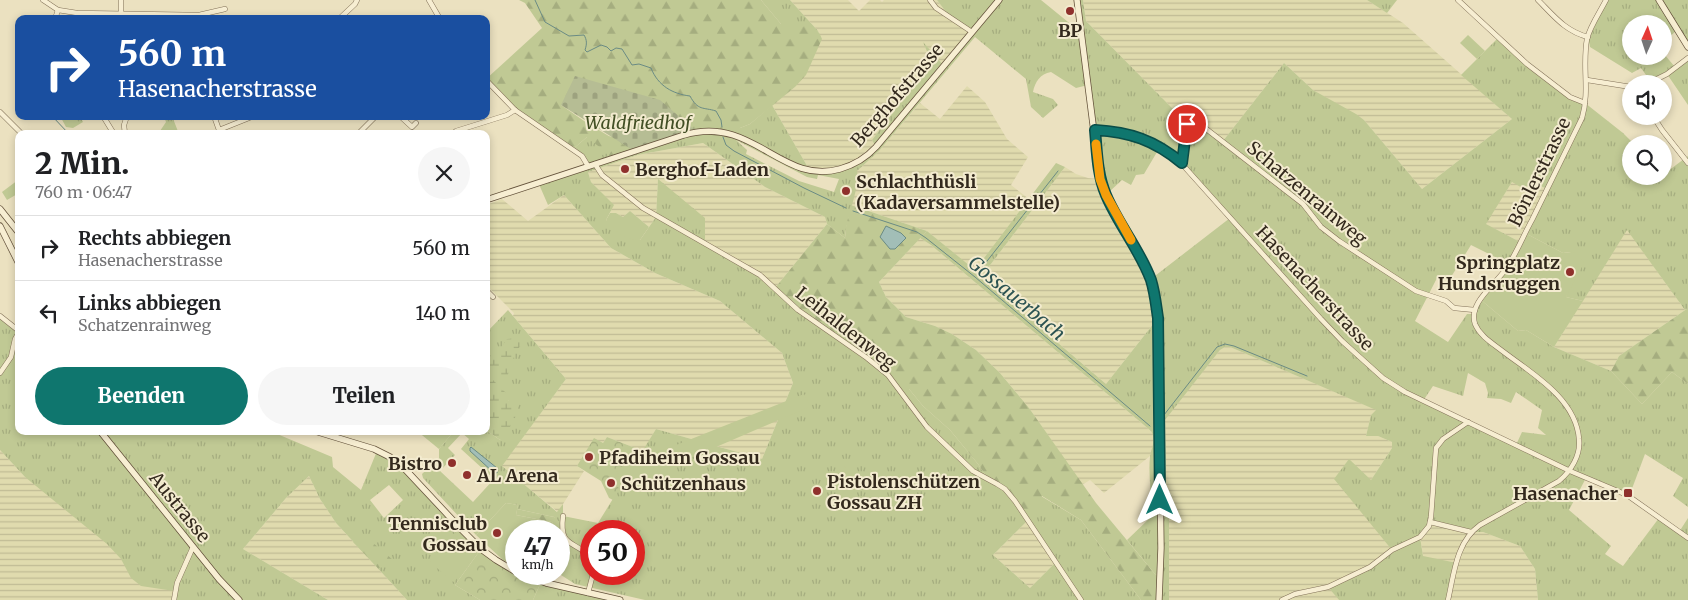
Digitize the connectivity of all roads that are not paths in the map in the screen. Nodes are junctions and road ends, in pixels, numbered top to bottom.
1 (43, 0) edge
2 (121, 0) edge
3 (357, 0) edge
4 (428, 0) edge
5 (930, 0) edge
6 (999, 0) edge
7 (1076, 0) edge
8 (1458, 0) edge
9 (1538, 0) edge
10 (1606, 0) edge
11 (1659, 0) edge
12 (225, 9) dead end
13 (58, 10) junction
14 (77, 13) joint
15 (120, 14) junction
16 (57, 15) edge
17 (129, 15) edge
18 (208, 15) edge
19 (343, 15) edge
20 (437, 15) edge
21 (972, 32) junction
22 (1588, 37) junction
23 (1688, 47) edge
24 (1688, 58) edge
25 (1665, 75) edge
26 (1587, 80) junction
27 (490, 84) edge
28 (1622, 86) edge
29 (1585, 103) junction
30 (515, 110) junction
31 (0, 112) edge
32 (244, 120) edge
33 (372, 120) edge
34 (404, 120) edge
35 (416, 123) dead end
36 (1659, 125) edge
37 (18, 130) edge
38 (218, 130) edge
39 (362, 130) edge
40 (459, 130) edge
41 (1095, 130) junction
42 (1182, 163) junction
43 (1688, 163) edge
44 (595, 164) junction
45 (588, 166) junction
46 (490, 199) edge
47 (0, 209) edge
48 (0, 226) edge
49 (15, 228) edge
50 (15, 256) edge
51 (490, 294) edge
52 (493, 297) dead end
53 (1475, 310) junction
54 (0, 316) edge
55 (15, 329) edge
56 (15, 339) edge
57 (0, 374) edge
58 (1468, 422) junction
59 (103, 435) edge
60 (327, 435) edge
61 (1570, 471) junction
62 (563, 516) dead end
63 (1430, 522) junction
64 (1471, 532) junction
65 (1688, 538) edge
66 (194, 547) junction
67 (580, 550) edge
68 (505, 565) edge
69 (554, 585) edge
70 (590, 585) edge
71 (588, 593) junction
72 (608, 599) edge
73 (174, 600) edge
74 (239, 600) edge
75 (620, 600) edge
76 (1081, 600) edge
77 (1159, 600) edge
78 (1282, 600) edge
79 (1448, 600) edge

1 - 13 street
2 - 15 street
3 - 19 street
4 - 20 street
5 - 21 street
6 - 21 street, Berghofstrasse
7 - 41 street
8 - 29 street
9 - 22 street
10 - 22 street, Bönlerstrasse
11 - 23 street
12 - 18 street
13 - 14 street
13 - 16 street
14 - 15 street
15 - 17 street
21 - 44 street, Berghofstrasse
22 - 26 street, Bönlerstrasse
24 - 25 street
26 - 28 street
26 - 29 street, Bönlerstrasse
27 - 30 street
29 - 53 street, Bönlerstrasse
30 - 40 street
30 - 45 street
31 - 37 street
32 - 38 street
33 - 39 street
34 - 35 street
36 - 43 street
41 - 42 street, Hasenacherstrasse
41 - 77 street
42 - 53 street, Schatzenrainweg
42 - 58 street, Hasenacherstrasse
44 - 45 street, Berghofstrasse
44 - 76 street, Leihaldenweg
45 - 46 street, Berghofstrasse
47 - 49 street
48 - 50 street
51 - 52 street
53 - 61 street
54 - 55 street
56 - 57 street
58 - 61 street, Hasenacherstrasse
58 - 63 street
59 - 66 street, Austrasse
60 - 68 street
61 - 64 street
61 - 65 street, Hasenacherstrasse
62 - 67 street
63 - 64 street
63 - 78 street
64 - 79 street
66 - 73 street
66 - 74 street, Austrasse
69 - 71 street
70 - 71 street
71 - 72 street
72 - 75 street

